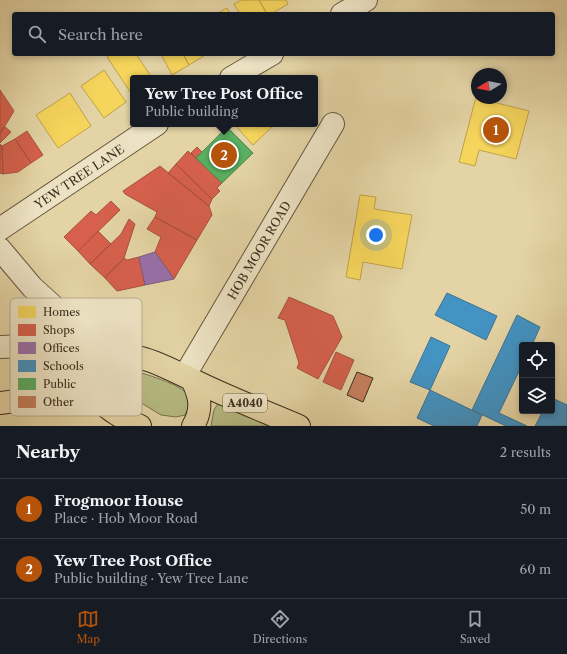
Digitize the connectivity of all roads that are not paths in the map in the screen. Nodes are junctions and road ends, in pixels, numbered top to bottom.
1 (366, 0) edge
2 (345, 12) edge
3 (269, 56) edge
4 (236, 75) edge
5 (333, 124) dead end
6 (153, 127) edge
7 (0, 229) edge
8 (0, 249) edge
9 (44, 298) edge
10 (0, 347) edge
11 (10, 347) edge
12 (142, 359) edge
13 (188, 377) junction
14 (10, 402) edge
15 (0, 403) edge
16 (121, 416) edge
17 (140, 426) edge
18 (193, 426) edge
19 (299, 426) edge

1 - 2 street
3 - 4 street
5 - 13 street, HOB MOOR ROAD
6 - 7 street, YEW TREE LANE
8 - 9 street
10 - 11 street
12 - 13 main road, A4040
13 - 18 main road
13 - 19 main road, A4040
14 - 15 main road
16 - 17 main road

